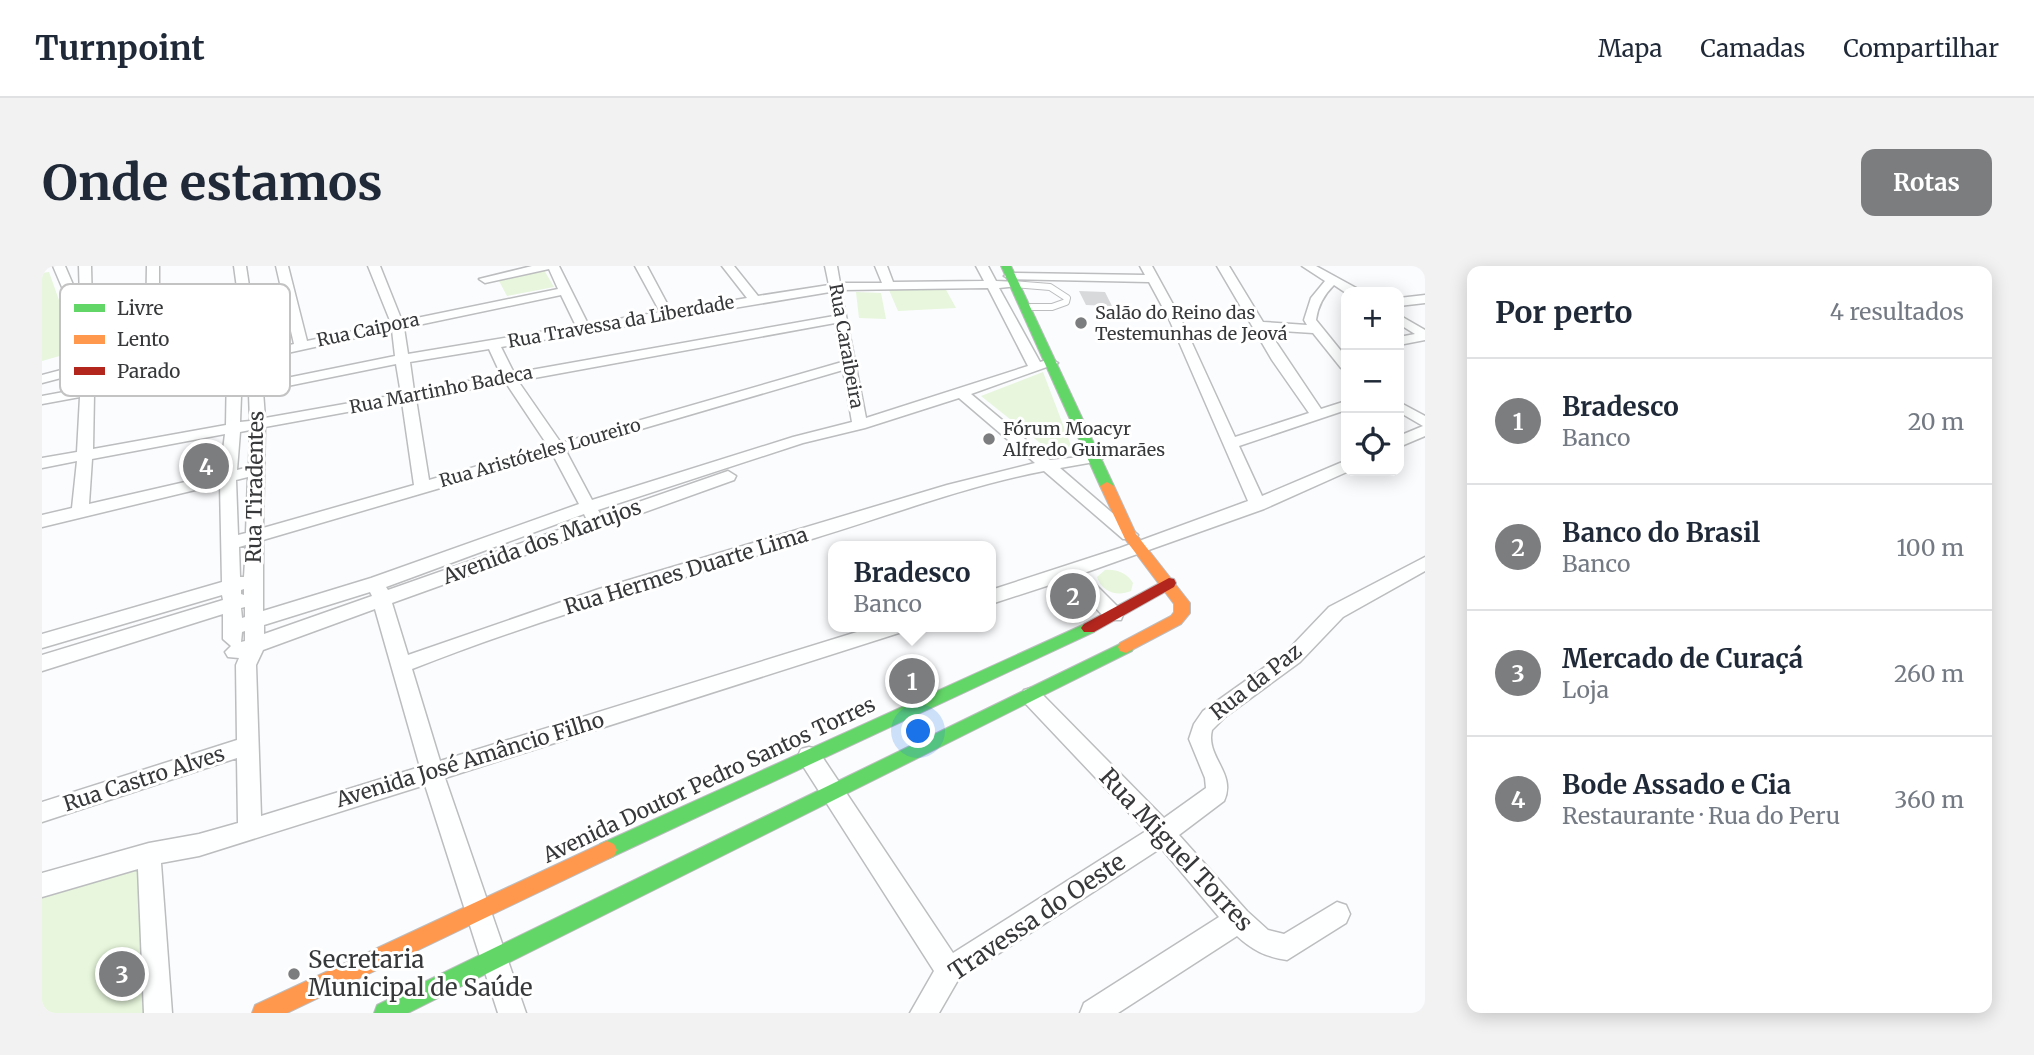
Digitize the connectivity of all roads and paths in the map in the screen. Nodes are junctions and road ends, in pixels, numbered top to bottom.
1 (59, 266) edge
2 (85, 266) edge
3 (153, 266) edge
4 (240, 266) edge
5 (282, 266) edge
6 (374, 266) edge
7 (478, 266) edge
8 (551, 266) edge
9 (641, 266) edge
10 (728, 266) edge
11 (831, 266) edge
12 (881, 266) edge
13 (982, 266) edge
14 (1146, 266) edge
15 (1223, 266) edge
16 (1308, 266) edge
17 (1010, 275) edge
18 (485, 279) junction
19 (1152, 279) junction
20 (1332, 281) junction
21 (67, 284) edge
22 (86, 284) edge
23 (153, 284) edge
24 (243, 284) edge
25 (286, 284) edge
26 (990, 284) junction
27 (889, 286) junction
28 (836, 287) junction
29 (1344, 287) edge
30 (566, 290) junction
31 (290, 299) edge
32 (754, 299) junction
33 (1425, 299) edge
34 (1404, 301) edge
35 (498, 303) junction
36 (1025, 307) junction
37 (667, 314) junction
38 (841, 318) junction
39 (1404, 322) edge
40 (397, 323) junction
41 (1258, 326) junction
42 (584, 329) junction
43 (1316, 329) junction
44 (1425, 336) edge
45 (1404, 340) edge
46 (493, 344) junction
47 (301, 345) junction
48 (290, 348) edge
49 (1341, 352) edge
50 (402, 359) junction
51 (849, 364) junction
52 (1043, 365) junction
53 (60, 375) edge
54 (509, 377) junction
55 (42, 379) edge
56 (290, 381) edge
57 (962, 393) junction
58 (407, 395) junction
59 (63, 396) edge
60 (89, 396) edge
61 (233, 396) edge
62 (256, 396) edge
63 (42, 400) edge
64 (1341, 407) edge
65 (1404, 409) edge
66 (1317, 414) junction
67 (1425, 422) edge
68 (258, 425) junction
69 (854, 427) junction
70 (233, 430) junction
71 (1230, 444) junction
72 (556, 447) junction
73 (87, 455) junction
74 (1095, 458) junction
75 (42, 463) edge
76 (1045, 464) junction
77 (1341, 468) edge
78 (257, 470) junction
79 (228, 476) junction
80 (422, 488) junction
81 (1258, 505) junction
82 (80, 511) junction
83 (592, 514) junction
84 (42, 521) edge
85 (256, 536) junction
86 (1136, 542) junction
87 (231, 543) junction
88 (1425, 563) edge
89 (1071, 571) junction
90 (1169, 583) junction
91 (254, 589) junction
92 (379, 592) junction
93 (230, 595) junction
94 (996, 595) edge
95 (1114, 615) junction
96 (255, 622) junction
97 (232, 628) junction
98 (879, 632) edge
99 (42, 641) edge
100 (255, 645) junction
101 (241, 659) junction
102 (42, 663) edge
103 (402, 665) junction
104 (1031, 696) junction
105 (246, 746) junction
106 (809, 756) junction
107 (432, 771) junction
108 (832, 791) junction
109 (42, 812) edge
110 (250, 830) junction
111 (1163, 833) junction
112 (149, 854) junction
113 (42, 885) edge
114 (478, 909) junction
115 (1337, 914) dead end
116 (1238, 920) junction
117 (493, 958) junction
118 (949, 971) junction
119 (158, 1013) edge
120 (263, 1013) edge
121 (385, 1013) edge
122 (512, 1013) edge
123 (924, 1013) edge
124 (1094, 1013) edge

1 - 21 street
2 - 22 street
3 - 23 street
4 - 24 street, Rua Tiradentes
5 - 25 street
6 - 40 street
7 - 18 street
8 - 18 street
8 - 30 street
9 - 37 street
10 - 32 street
11 - 28 street, Rua Caraibeira
12 - 27 street
13 - 26 street
14 - 19 street
15 - 41 street
16 - 20 street
17 - 19 street, Rua Travessa da Liberdade
17 - 26 street, Rua Travessa da Liberdade
17 - 36 main road
17 - 36 lane
18 - 35 street
19 - 71 street
20 - 29 street
20 - 43 street
26 - 27 street, Rua Travessa da Liberdade
26 - 52 street
27 - 28 street, Rua Travessa da Liberdade
28 - 32 street, Rua Travessa da Liberdade
28 - 38 street, Rua Caraibeira
30 - 35 street, Rua Caipora
30 - 42 street
31 - 47 street
32 - 37 street, Rua Travessa da Liberdade
33 - 34 street
35 - 40 street, Rua Caipora
36 - 52 main road
37 - 42 street, Rua Travessa da Liberdade
38 - 51 street, Rua Caraibeira
38 - 54 street, Rua Martinho Badeca
39 - 44 street
40 - 47 street, Rua Caipora
40 - 50 street
41 - 43 street
41 - 66 street
42 - 46 street, Rua Travessa da Liberdade
43 - 49 street
44 - 45 street
46 - 50 street, Rua Travessa da Liberdade
46 - 54 street
47 - 48 street, Rua Caipora
50 - 56 street, Rua Travessa da Liberdade
50 - 58 street
51 - 69 street, Rua Caraibeira
51 - 72 street, Rua Aristóteles Loureiro
52 - 57 street, Avenida dos Marujos
52 - 74 main road
53 - 55 street
54 - 58 street, Rua Martinho Badeca
54 - 72 street
57 - 69 street, Avenida dos Marujos
57 - 76 street
58 - 68 street, Rua Martinho Badeca
58 - 80 street
59 - 63 street
60 - 73 street
61 - 70 street, Rua Tiradentes
62 - 68 street, Rua Tiradentes
64 - 66 street
65 - 67 street
66 - 71 street
68 - 70 street, Rua Martinho Badeca
68 - 78 street, Rua Tiradentes
69 - 83 street, Avenida dos Marujos
70 - 73 street, Rua Martinho Badeca
70 - 79 street, Rua Tiradentes
71 - 81 street
72 - 80 street, Rua Aristóteles Loureiro
72 - 83 street
73 - 75 street, Rua Martinho Badeca
73 - 82 street
74 - 76 street, Rua Hermes Duarte Lima
74 - 86 main road
76 - 86 street
76 - 103 street, Rua Hermes Duarte Lima
77 - 81 street
78 - 79 street
78 - 85 street, Rua Tiradentes
79 - 82 street
79 - 87 street, Rua Tiradentes
80 - 85 street, Rua Aristóteles Loureiro
81 - 86 street
82 - 84 street
83 - 92 street, Avenida dos Marujos
85 - 87 street, Rua Aristóteles Loureiro
85 - 91 street, Rua Tiradentes
86 - 89 street
86 - 90 main road
87 - 93 street, Rua Tiradentes
88 - 111 street, Rua da Paz
89 - 94 street
89 - 95 street
90 - 95 main road, Avenida Doutor Pedro Santos Torres
90 - 104 main road
91 - 93 street
91 - 96 street, Rua Tiradentes
92 - 96 street, Avenida dos Marujos
92 - 100 street, Avenida dos Marujos
92 - 103 street
93 - 97 street, Rua Tiradentes
93 - 99 street
93 - 102 street
95 - 106 main road, Avenida Doutor Pedro Santos Torres
96 - 97 street, Avenida dos Marujos
96 - 100 street, Rua Tiradentes
97 - 101 street, Rua Tiradentes
98 - 107 street, Avenida José Amâncio Filho
100 - 101 street, Rua Tiradentes
101 - 105 street, Rua Tiradentes
103 - 107 street
104 - 108 main road
104 - 111 street, Rua Miguel Torres
105 - 109 street, Rua Castro Alves
105 - 110 street, Rua Tiradentes
106 - 108 street
106 - 114 main road, Avenida Doutor Pedro Santos Torres
107 - 110 street, Avenida José Amâncio Filho
107 - 114 street
108 - 117 main road
108 - 118 street
110 - 112 street, Avenida José Amâncio Filho
111 - 116 street, Rua Miguel Torres
111 - 118 street, Travessa do Oeste
112 - 113 street, Avenida José Amâncio Filho
112 - 119 street
114 - 117 street
114 - 120 main road, Avenida Doutor Pedro Santos Torres
115 - 116 street, Rua Miguel Torres
116 - 124 street
117 - 121 main road
117 - 122 street
118 - 123 street, Travessa do Oeste

